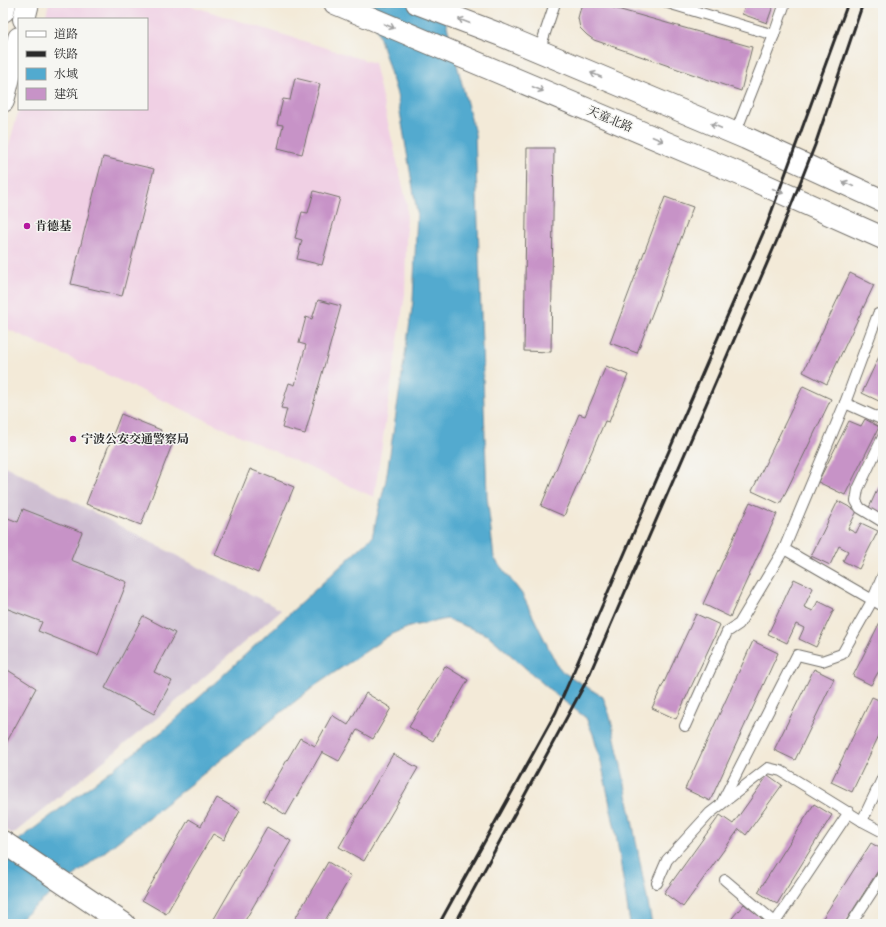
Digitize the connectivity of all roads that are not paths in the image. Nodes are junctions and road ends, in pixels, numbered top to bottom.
1 (5, 3) edge
2 (28, 3) edge
3 (417, 3) edge
4 (555, 3) edge
5 (668, 3) edge
6 (785, 3) edge
7 (344, 7) edge
8 (3, 11) edge
9 (24, 18) edge
10 (774, 35) junction
11 (18, 42) edge
12 (539, 51) junction
13 (3, 101) edge
14 (735, 134) junction
15 (883, 200) edge
16 (883, 238) edge
17 (878, 314) dead end
18 (845, 403) junction
19 (883, 420) edge
20 (883, 437) edge
21 (883, 522) edge
22 (784, 549) junction
23 (883, 575) edge
24 (872, 601) junction
25 (883, 606) edge
26 (685, 726) dead end
27 (883, 777) edge
28 (721, 804) junction
29 (848, 812) junction
30 (862, 821) junction
31 (883, 832) edge
32 (3, 842) edge
33 (883, 875) edge
34 (725, 880) dead end
35 (658, 883) dead end
36 (776, 923) edge
37 (124, 924) edge
38 (851, 924) edge

1 - 8 main road
2 - 9 main road
12 -> 3 main road
4 - 12 lane
5 - 10 lane
6 - 10 lane
7 -> 16 main road, 天童北路
10 - 14 lane
11 - 13 main road
14 -> 12 main road
15 -> 14 main road
17 - 18 lane
18 - 19 lane
18 - 22 lane
20 - 21 lane
22 - 24 lane
22 - 26 lane
23 - 24 lane
24 - 25 lane
24 - 28 lane
27 - 30 lane
28 - 29 lane
28 - 35 lane
29 - 30 lane
29 - 36 lane
30 - 31 lane
32 - 37 main road
33 - 38 lane
34 - 36 lane

